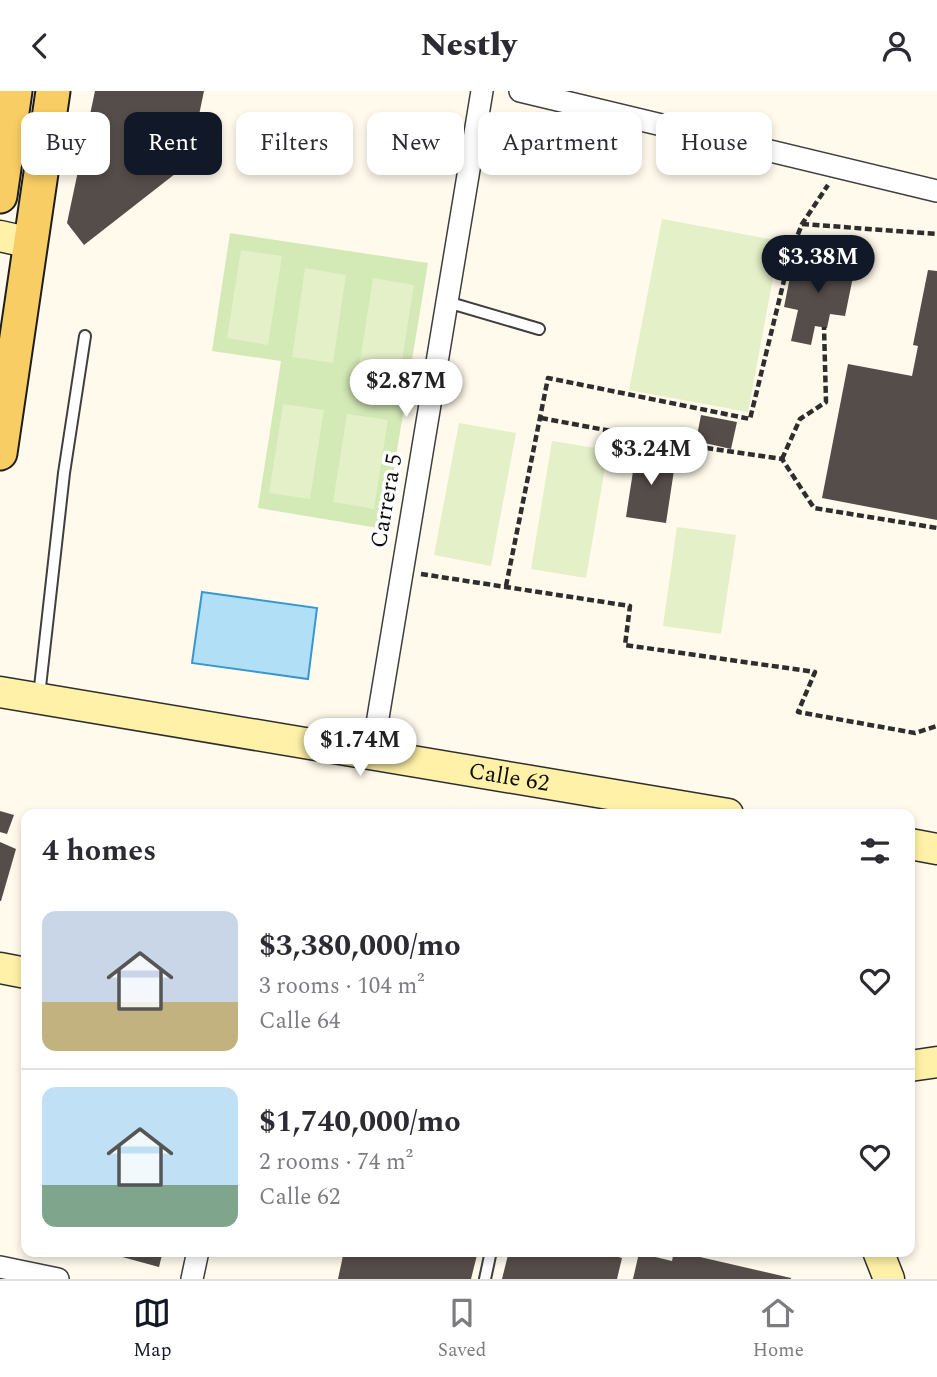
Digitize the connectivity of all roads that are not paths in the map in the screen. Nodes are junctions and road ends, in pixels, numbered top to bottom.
1 (15, 91) edge
2 (53, 91) edge
3 (482, 91) edge
4 (520, 91) edge
5 (937, 191) edge
6 (0, 196) edge
7 (15, 239) edge
8 (447, 302) junction
9 (539, 329) dead end
10 (85, 336) dead end
11 (0, 453) edge
12 (0, 692) edge
13 (39, 699) junction
14 (372, 754) junction
15 (698, 809) edge
16 (915, 845) edge
17 (937, 849) edge
18 (0, 968) edge
19 (21, 972) edge
20 (937, 1062) edge
21 (915, 1065) edge
22 (197, 1257) edge
23 (490, 1257) edge
24 (880, 1257) edge
25 (0, 1267) edge
26 (58, 1279) edge
27 (192, 1279) edge
28 (485, 1279) edge
29 (889, 1279) edge

1 - 6 main road
2 - 7 main road
3 - 8 street, Carrera 5
4 - 5 street
7 - 11 main road
8 - 9 lane
8 - 14 street, Carrera 5
10 - 13 lane
12 - 13 street, Calle 62
13 - 14 street, Calle 62
14 - 15 street, Calle 62
16 - 17 street
18 - 19 street
20 - 21 street
22 - 27 street
23 - 28 lane
24 - 29 street
25 - 26 street

